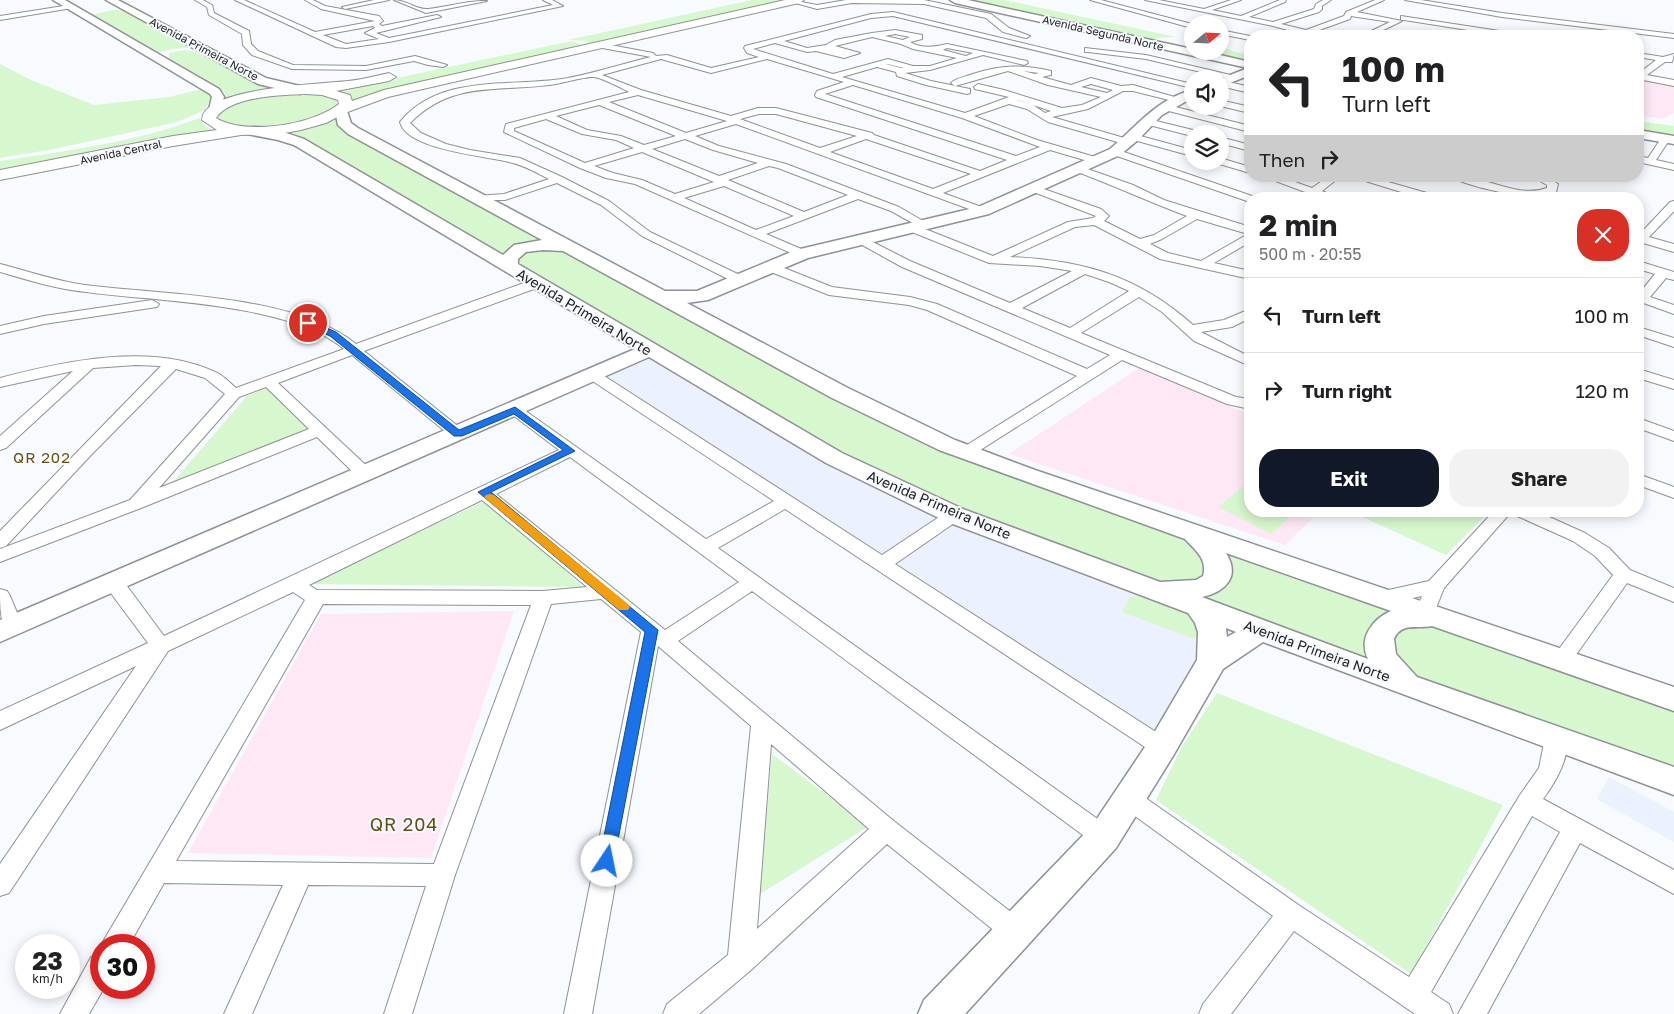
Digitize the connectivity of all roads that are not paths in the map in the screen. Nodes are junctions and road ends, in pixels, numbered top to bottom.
1 (58, 0) edge
2 (113, 0) edge
3 (198, 0) edge
4 (311, 0) edge
5 (386, 0) edge
6 (422, 0) edge
7 (546, 0) edge
8 (745, 0) edge
9 (797, 0) edge
10 (955, 0) edge
11 (1093, 0) edge
12 (1148, 0) edge
13 (1186, 0) edge
14 (1238, 0) edge
15 (1280, 0) edge
16 (1328, 0) edge
17 (1381, 0) edge
18 (1408, 0) edge
19 (259, 1) edge
20 (483, 1) edge
21 (241, 2) edge
22 (400, 2) edge
23 (1292, 2) dead end
24 (1428, 3) junction
25 (492, 4) dead end
26 (1171, 5) junction
27 (824, 6) junction
28 (70, 7) junction
29 (1420, 8) dead end
30 (330, 9) junction
31 (508, 9) dead end
32 (1322, 9) junction
33 (434, 10) junction
34 (1204, 11) junction
35 (462, 12) dead end
36 (1348, 12) junction
37 (1480, 12) junction
38 (443, 13) junction
39 (1412, 13) dead end
40 (354, 14) junction
41 (524, 14) junction
42 (897, 14) junction
43 (472, 15) dead end
44 (0, 18) edge
45 (1241, 18) junction
46 (1526, 18) junction
47 (148, 19) junction
48 (329, 19) dead end
49 (660, 19) dead end
50 (859, 19) junction
51 (490, 20) junction
52 (1400, 20) junction
53 (311, 22) dead end
54 (876, 23) dead end
55 (1184, 24) edge
56 (1273, 24) junction
57 (1574, 24) junction
58 (294, 25) junction
59 (885, 25) dead end
60 (377, 26) junction
61 (1452, 26) junction
62 (106, 27) junction
63 (952, 28) junction
64 (1295, 30) edge
65 (1312, 30) edge
66 (1378, 30) edge
67 (1446, 30) edge
68 (1474, 30) edge
69 (1503, 30) edge
70 (1566, 30) edge
71 (1630, 30) edge
72 (895, 32) junction
73 (1644, 32) edge
74 (936, 33) dead end
75 (315, 34) junction
76 (1229, 34) edge
77 (872, 35) junction
78 (927, 35) dead end
79 (984, 36) junction
80 (1674, 36) edge
81 (919, 37) junction
82 (1244, 37) edge
83 (1036, 38) dead end
84 (1183, 38) dead end
85 (390, 40) junction
86 (567, 40) dead end
87 (773, 41) junction
88 (903, 42) junction
89 (600, 45) junction
90 (947, 46) junction
91 (1165, 46) junction
92 (828, 47) junction
93 (1075, 47) dead end
94 (181, 49) dead end
95 (818, 49) junction
96 (204, 50) junction
97 (578, 50) junction
98 (935, 50) junction
99 (168, 51) dead end
100 (983, 53) junction
101 (864, 54) junction
102 (844, 56) junction
103 (1674, 56) edge
104 (155, 57) junction
105 (661, 57) junction
106 (768, 57) junction
107 (1644, 57) edge
108 (966, 58) junction
109 (1663, 59) junction
110 (888, 60) junction
111 (1085, 60) junction
112 (1674, 61) edge
113 (458, 62) dead end
114 (877, 64) junction
115 (1244, 64) edge
116 (429, 66) junction
117 (1067, 66) dead end
118 (804, 67) junction
119 (1027, 67) junction
120 (913, 68) junction
121 (1006, 68) junction
122 (1058, 69) dead end
123 (1124, 69) junction
124 (901, 71) junction
125 (1048, 72) junction
126 (1644, 72) edge
127 (1244, 73) edge
128 (593, 74) junction
129 (835, 76) junction
130 (471, 77) junction
131 (1035, 77) junction
132 (1235, 77) junction
133 (1644, 77) edge
134 (1229, 79) edge
135 (1090, 81) junction
136 (854, 82) junction
137 (955, 82) junction
138 (1674, 83) edge
139 (1229, 85) edge
140 (482, 86) junction
141 (946, 86) junction
142 (1074, 86) junction
143 (978, 87) junction
144 (1120, 89) junction
145 (1244, 89) edge
146 (303, 90) junction
147 (968, 91) junction
148 (638, 92) junction
149 (1184, 92) edge
150 (1184, 93) edge
151 (1108, 96) junction
152 (1184, 97) edge
153 (1013, 99) junction
154 (945, 101) junction
155 (600, 102) junction
156 (1229, 105) edge
157 (1164, 107) junction
158 (1244, 109) edge
159 (214, 110) junction
160 (342, 110) junction
161 (1061, 111) junction
162 (922, 112) junction
163 (547, 116) junction
164 (965, 116) junction
165 (1044, 116) junction
166 (196, 117) dead end
167 (733, 120) junction
168 (1148, 122) junction
169 (900, 123) junction
170 (1244, 127) edge
171 (163, 128) dead end
172 (248, 131) junction
173 (1184, 131) edge
174 (1644, 135) edge
175 (684, 136) junction
176 (866, 136) junction
177 (1670, 139) edge
178 (1131, 140) junction
179 (1229, 142) edge
180 (1244, 146) edge
181 (1048, 147) junction
182 (641, 148) junction
183 (1184, 151) edge
184 (821, 152) junction
185 (1115, 152) junction
186 (9, 158) dead end
187 (1017, 160) junction
188 (1098, 161) junction
189 (1644, 161) edge
190 (770, 162) junction
191 (1650, 162) junction
192 (1229, 164) edge
193 (584, 166) junction
194 (782, 166) junction
195 (1674, 167) edge
196 (1244, 168) edge
197 (1080, 169) junction
198 (980, 174) junction
199 (0, 175) edge
200 (558, 179) junction
201 (721, 181) junction
202 (1279, 182) edge
203 (1328, 182) edge
204 (1376, 182) edge
205 (1479, 182) edge
206 (1549, 182) edge
207 (1035, 189) junction
208 (933, 192) junction
209 (1300, 192) edge
210 (1314, 192) edge
211 (1412, 192) edge
212 (1517, 192) edge
213 (1549, 192) edge
214 (856, 195) junction
215 (1244, 197) edge
216 (674, 198) junction
217 (494, 201) junction
218 (1674, 204) edge
219 (983, 211) junction
220 (802, 215) junction
221 (1196, 215) junction
222 (1244, 221) edge
223 (1096, 222) junction
224 (1233, 226) junction
225 (917, 227) junction
226 (1244, 230) edge
227 (510, 232) junction
228 (756, 234) junction
229 (1644, 236) edge
230 (462, 239) junction
231 (860, 241) junction
232 (1244, 241) edge
233 (1644, 242) edge
234 (1142, 243) junction
235 (568, 246) junction
236 (1674, 248) edge
237 (802, 254) junction
238 (993, 260) junction
239 (1204, 264) junction
240 (509, 267) junction
241 (770, 267) junction
242 (1644, 267) edge
243 (0, 268) edge
244 (1084, 270) junction
245 (1244, 274) edge
246 (1669, 275) edge
247 (740, 280) junction
248 (537, 284) junction
249 (1139, 291) junction
250 (1644, 295) edge
251 (1644, 299) edge
252 (187, 300) junction
253 (695, 303) junction
254 (1011, 308) junction
255 (1674, 310) edge
256 (1244, 316) edge
257 (0, 330) edge
258 (1190, 330) junction
259 (1644, 333) edge
260 (1071, 334) junction
261 (1674, 343) edge
262 (649, 350) junction
263 (355, 351) junction
264 (1121, 354) junction
265 (1244, 359) edge
266 (89, 364) junction
267 (172, 364) junction
268 (1087, 374) junction
269 (593, 375) junction
270 (1644, 375) edge
271 (0, 382) edge
272 (268, 382) junction
273 (1674, 385) edge
274 (234, 394) junction
275 (1244, 403) edge
276 (515, 410) junction
277 (1644, 425) edge
278 (319, 430) junction
279 (458, 434) junction
280 (1674, 436) edge
281 (0, 445) edge
282 (570, 451) junction
283 (965, 452) junction
284 (366, 475) junction
285 (1644, 482) edge
286 (483, 492) junction
287 (1674, 493) edge
288 (785, 502) junction
289 (135, 504) junction
290 (954, 515) junction
291 (1498, 517) edge
292 (1535, 517) edge
293 (1195, 533) junction
294 (0, 542) edge
295 (705, 548) junction
296 (0, 556) edge
297 (882, 564) junction
298 (1623, 574) junction
299 (752, 582) junction
300 (114, 583) junction
301 (294, 584) junction
302 (1435, 586) junction
303 (1154, 590) junction
304 (606, 592) junction
305 (1674, 595) edge
306 (0, 596) edge
307 (317, 596) junction
308 (543, 598) junction
309 (1382, 598) junction
310 (1198, 607) junction
311 (1430, 615) junction
312 (6, 629) edge
313 (1261, 630) junction
314 (658, 635) junction
315 (161, 646) junction
316 (1561, 660) junction
317 (1212, 661) junction
318 (1406, 684) junction
319 (1674, 699) edge
320 (0, 721) edge
321 (762, 723) junction
322 (1556, 738) junction
323 (1162, 747) junction
324 (1674, 781) edge
325 (1129, 799) junction
326 (1528, 802) junction
327 (1575, 828) junction
328 (886, 829) junction
329 (1104, 837) junction
330 (156, 872) junction
331 (301, 873) junction
332 (442, 875) junction
333 (1674, 884) edge
334 (0, 885) edge
335 (1291, 914) junction
336 (1016, 932) junction
337 (120, 934) edge
338 (741, 961) junction
339 (90, 986) edge
340 (1413, 996) junction
341 (74, 1014) edge
342 (238, 1014) edge
343 (398, 1014) edge
344 (578, 1014) edge
345 (676, 1014) edge
346 (938, 1014) edge
347 (1212, 1014) edge
348 (1439, 1014) edge
349 (1472, 1014) edge

1 - 28 main road
2 - 47 main road, Avenida Primeira Norte
3 - 116 street
4 - 30 street
5 - 30 street
6 - 22 street
7 - 41 street
8 - 49 main road
9 - 27 street
9 - 89 main road
10 - 91 main road, Avenida Segunda Norte
11 - 55 street
12 - 26 street
13 - 26 street
14 - 34 street
15 - 23 street
15 - 45 street
16 - 32 street
17 - 36 street
18 - 24 street
19 - 21 street
20 - 25 street
20 - 33 street
21 - 58 street
22 - 33 street
24 - 29 street
24 - 37 street
26 - 34 street
27 - 42 street
27 - 83 street
28 - 44 street
28 - 62 main road
30 - 40 street
31 - 41 street
32 - 36 street
32 - 56 street
33 - 38 street
34 - 45 street
35 - 38 street
36 - 52 street
36 - 65 street
37 - 46 street
37 - 61 street
38 - 60 street
39 - 52 street
40 - 48 street
40 - 60 street
41 - 51 street
42 - 50 street
42 - 63 street
43 - 51 street
45 - 56 street
46 - 57 street
46 - 69 street
47 - 62 main road
47 - 96 main road, Avenida Primeira Norte
50 - 54 street
50 - 87 street
51 - 85 street
52 - 61 street
52 - 66 street
53 - 58 street
56 - 64 street
57 - 70 street
57 - 71 street
58 - 75 street
59 - 72 street
60 - 75 street
60 - 85 street
61 - 67 street
61 - 68 street
62 - 104 main road
63 - 74 street
63 - 79 street
72 - 77 street
72 - 81 street
73 - 80 street
75 - 85 street
76 - 82 street
77 - 88 street
77 - 92 street
78 - 81 street
79 - 90 street
79 - 111 street
81 - 88 street
84 - 91 main road
86 - 97 main road
87 - 95 street
87 - 106 street
88 - 98 street
89 - 97 main road
89 - 105 street
90 - 98 street
90 - 100 street
91 - 115 main road, Avenida Segunda Norte
92 - 95 street
92 - 101 street
93 - 132 street
94 - 96 main road
95 - 102 street
96 - 146 main road, Avenida Primeira Norte
97 - 130 main road
98 - 108 street
99 - 104 main road
100 - 108 street
100 - 119 street
101 - 102 street
101 - 110 street
102 - 118 street
103 - 109 street
104 - 159 main road
105 - 106 street
105 - 128 street
106 - 118 street
107 - 109 street
108 - 120 street
109 - 112 street
109 - 126 street
110 - 114 street
110 - 120 street
111 - 117 street
111 - 123 street
113 - 116 main road
114 - 124 street
114 - 129 street
116 - 146 main road
118 - 129 street
119 - 121 street
119 - 125 street
120 - 124 street
121 - 131 street
121 - 137 street
122 - 125 street
123 - 135 street
123 - 149 street
124 - 141 street
125 - 131 street
127 - 132 main road
128 - 140 street
128 - 148 street
129 - 136 street
130 - 140 street
130 - 160 main road
131 - 142 street
132 - 134 main road
133 - 138 street
135 - 142 street
135 - 144 street
136 - 162 street
136 - 169 street
137 - 141 street
137 - 143 street
139 - 145 street
140 - 200 street
141 - 147 street
142 - 151 street
143 - 147 street
143 - 153 street
144 - 150 street
144 - 151 street
146 - 159 main road
146 - 160 main road
147 - 154 street
148 - 155 street
148 - 167 street
151 - 161 street
152 - 157 main road
153 - 161 street
153 - 164 street
153 - 165 street
154 - 162 street
154 - 164 street
155 - 163 street
155 - 175 street
156 - 158 street
157 - 168 main road
157 - 170 street
159 - 166 main road
159 - 172 main road
160 - 172 main road
160 - 217 main road
161 - 165 street
162 - 169 street
163 - 182 street
163 - 193 street
164 - 181 street
165 - 178 street
167 - 175 street
167 - 176 street
167 - 184 street
168 - 173 street
168 - 178 main road
169 - 176 street
169 - 187 street
171 - 186 main road, Avenida Central
172 - 199 main road, Avenida Central
172 - 230 main road, Avenida Primeira Norte
174 - 177 main road
175 - 182 street
175 - 190 street
176 - 184 street
176 - 198 street
177 - 191 street
178 - 183 street
178 - 185 main road
179 - 180 street
181 - 187 street
181 - 188 street
182 - 193 street
182 - 201 street
184 - 194 street
184 - 208 street
185 - 188 main road
185 - 215 street
187 - 198 street
188 - 197 main road
189 - 191 street
190 - 194 street
190 - 201 street
191 - 195 street
192 - 196 street
193 - 216 street
194 - 214 street
197 - 207 main road
197 - 221 street
198 - 208 street
200 - 217 street
200 - 247 street
201 - 216 street
201 - 220 street
202 - 209 street
203 - 210 street
204 - 211 street
205 - 212 street
206 - 213 street
207 - 219 main road
207 - 223 street
208 - 219 street
214 - 220 street
214 - 225 street
216 - 228 street
217 - 227 main road
218 - 229 street
219 - 225 main road
220 - 228 street
221 - 224 street
221 - 234 street
222 - 224 street
223 - 234 street
223 - 238 street
224 - 226 street
225 - 231 main road
225 - 238 street
227 - 230 main road
227 - 235 main road
228 - 237 street
230 - 240 main road, Avenida Primeira Norte
231 - 237 main road
231 - 254 street
232 - 239 street
233 - 236 street
234 - 239 street
235 - 240 main road
235 - 253 main road
237 - 241 main road
238 - 244 street
239 - 245 street
240 - 248 main road, Avenida Primeira Norte
241 - 247 main road
241 - 268 street
242 - 246 street
243 - 252 street
244 - 249 street
244 - 254 street
246 - 250 street
247 - 253 main road
248 - 262 main road, Avenida Primeira Norte
248 - 263 street
249 - 258 street
249 - 260 street
251 - 255 street
252 - 257 street
252 - 263 street
253 - 283 main road
254 - 260 street
256 - 258 street
258 - 265 street
259 - 261 street
260 - 264 street
262 - 269 main road
262 - 290 main road, Avenida Primeira Norte
263 - 272 street
263 - 279 street
264 - 268 street
264 - 275 street
266 - 267 street
266 - 271 street
266 - 281 street
267 - 274 street
267 - 294 street
268 - 283 street
269 - 276 main road
269 - 288 street
270 - 273 street
272 - 274 street
272 - 278 street
274 - 289 street
276 - 279 main road
276 - 282 street
277 - 280 street
278 - 284 street
278 - 289 street
279 - 284 main road
282 - 286 street
282 - 295 street
283 - 293 main road
284 - 300 main road
285 - 287 street
286 - 301 street
286 - 304 street
288 - 295 street
288 - 297 street
289 - 296 street
290 - 297 street
290 - 303 main road, Avenida Primeira Norte
291 - 302 street
292 - 298 street
293 - 303 main road
293 - 309 main road
295 - 299 street
297 - 323 street
298 - 305 street
298 - 316 street
299 - 314 street
299 - 329 street
300 - 312 main road
300 - 315 street
301 - 307 street
301 - 315 street
302 - 309 street
302 - 311 street
303 - 310 main road, Avenida Primeira Norte
304 - 308 street
304 - 314 street
306 - 312 street
307 - 308 street
307 - 330 street
308 - 332 street
309 - 311 main road
310 - 313 main road, Avenida Primeira Norte
310 - 317 main road
311 - 316 main road
311 - 318 main road
313 - 317 main road
313 - 318 main road, Avenida Primeira Norte
314 - 321 street
314 - 344 street
315 - 320 street
315 - 334 street
316 - 319 main road
317 - 323 main road
318 - 322 main road, Avenida Primeira Norte
321 - 328 street
321 - 338 street
322 - 324 main road, Avenida Primeira Norte
322 - 326 street
323 - 325 main road
325 - 329 main road
325 - 335 street
326 - 327 street
326 - 340 street
327 - 333 street
327 - 349 street
328 - 336 street
328 - 338 street
329 - 336 main road
330 - 331 street
330 - 337 street
331 - 332 street
331 - 342 street
332 - 343 street
335 - 340 street
335 - 347 street
336 - 346 main road
338 - 345 street
339 - 341 street
340 - 348 street

